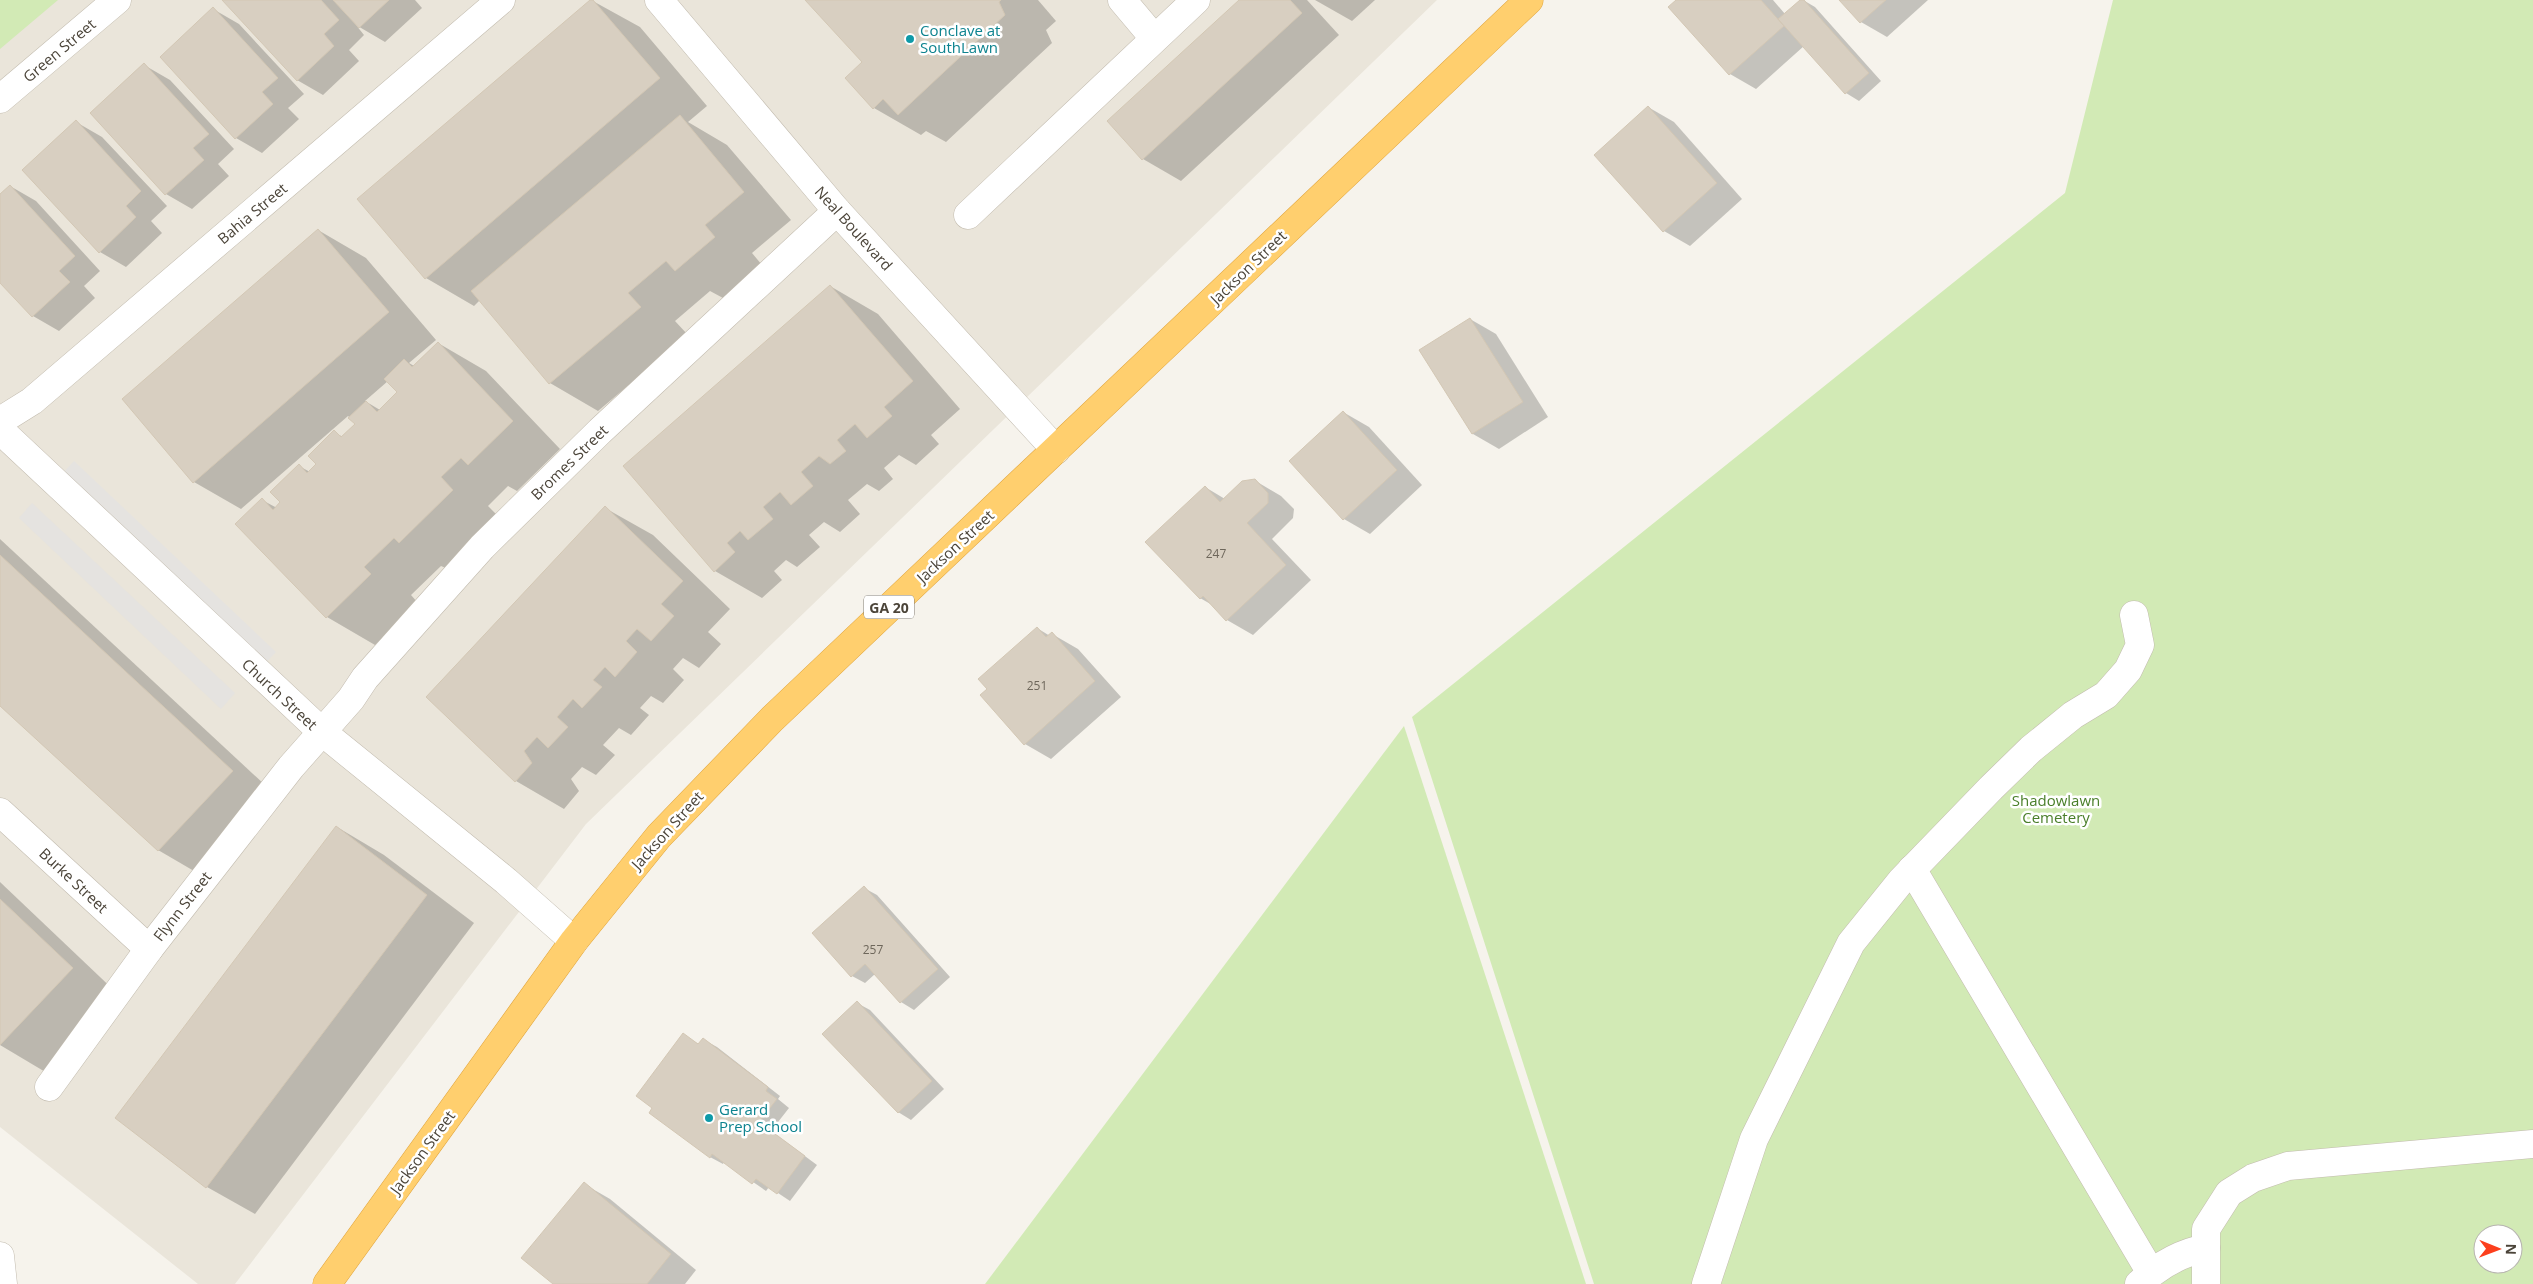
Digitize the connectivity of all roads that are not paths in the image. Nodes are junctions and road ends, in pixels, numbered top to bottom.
1 (117, 0) edge
2 (501, 0) edge
3 (659, 0) edge
4 (1122, 0) edge
5 (1196, 0) edge
6 (1529, 0) edge
7 (1154, 38) junction
8 (0, 99) edge
9 (837, 211) junction
10 (968, 215) dead end
11 (0, 422) edge
12 (0, 430) edge
13 (1056, 450) junction
14 (2134, 615) dead end
15 (321, 732) junction
16 (0, 812) edge
17 (1912, 869) junction
18 (574, 941) junction
19 (148, 949) junction
20 (50, 1087) dead end
21 (2533, 1144) edge
22 (2206, 1248) junction
23 (0, 1256) edge
24 (2145, 1279) edge
25 (3, 1284) edge
26 (327, 1284) edge
27 (1706, 1284) edge
28 (2206, 1284) edge

1 - 8 street, Green Street
2 - 11 street, Bahia Street
3 - 9 street, Neal Boulevard
4 - 7 street
5 - 7 street
6 - 13 highway, Jackson Street / GA 20
7 - 10 street
9 - 13 street, Neal Boulevard
9 - 15 street, Bromes Street
12 - 15 street, Church Street
13 - 18 highway, Jackson Street / GA 20
14 - 17 street
15 - 18 street, Church Street
15 - 19 street, Flynn Street
16 - 19 street, Burke Street
17 - 24 street
17 - 27 street
18 - 26 highway, Jackson Street / GA 20
19 - 20 street, Flynn Street
21 - 22 street
22 - 24 street
22 - 28 street
23 - 25 street

